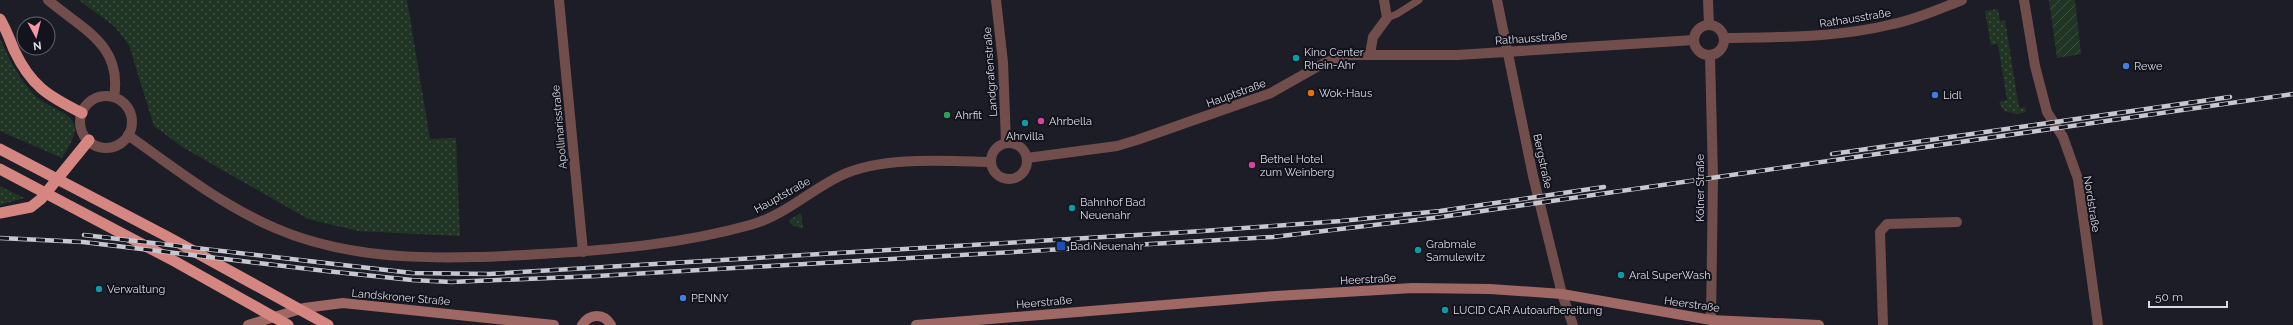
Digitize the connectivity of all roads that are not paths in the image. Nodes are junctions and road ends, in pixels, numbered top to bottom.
1 (48, 0) edge
2 (559, 0) edge
3 (996, 0) edge
4 (1384, 0) edge
5 (1419, 0) edge
6 (1497, 0) edge
7 (1708, 0) edge
8 (1962, 0) edge
9 (2024, 0) edge
10 (1387, 18) junction
11 (0, 20) edge
12 (1709, 25) junction
13 (1724, 38) junction
14 (1694, 40) junction
15 (1507, 52) junction
16 (1370, 54) junction
17 (1710, 55) junction
18 (114, 97) junction
19 (82, 113) junction
20 (128, 136) junction
21 (89, 140) junction
22 (1006, 143) junction
23 (0, 149) edge
24 (1027, 158) junction
25 (991, 162) junction
26 (0, 169) edge
27 (0, 213) edge
28 (1957, 222) dead end
29 (583, 252) junction
30 (1562, 294) junction
31 (1711, 320) junction
32 (248, 325) edge
33 (288, 325) edge
34 (328, 325) edge
35 (554, 325) edge
36 (582, 325) edge
37 (611, 325) edge
38 (916, 325) edge
39 (1572, 325) edge
40 (1819, 325) edge
41 (1883, 325) edge
42 (2098, 325) edge

1 - 18 street
2 - 29 street, Apollinarisstraße
3 - 22 street, Landgrafenstraße
4 - 10 street
5 - 10 street
6 - 15 street, Bergstraße
7 - 12 street
8 - 13 street, Rathausstraße
9 - 42 street, Nordstraße
10 - 16 street
11 - 19 highway
12 - 13 street
12 - 14 street
13 - 17 street
14 - 15 street, Rathausstraße
14 - 17 street
15 - 16 street, Rathausstraße
15 - 30 street, Bergstraße
16 - 24 street, Hauptstraße
17 - 31 street, Kölner Straße
18 - 19 street
18 - 20 street
19 - 21 street
20 - 21 street
20 - 29 street, Hauptstraße
21 - 27 highway
22 - 24 street
22 - 25 street
23 - 34 highway
24 - 25 street
25 - 29 street, Hauptstraße
26 - 33 highway
28 - 41 street
30 - 31 main road, Heerstraße
30 - 38 main road, Heerstraße
30 - 39 street, Bergstraße
31 - 40 main road, Heerstraße
32 - 35 main road, Landskroner Straße
36 - 37 main road

